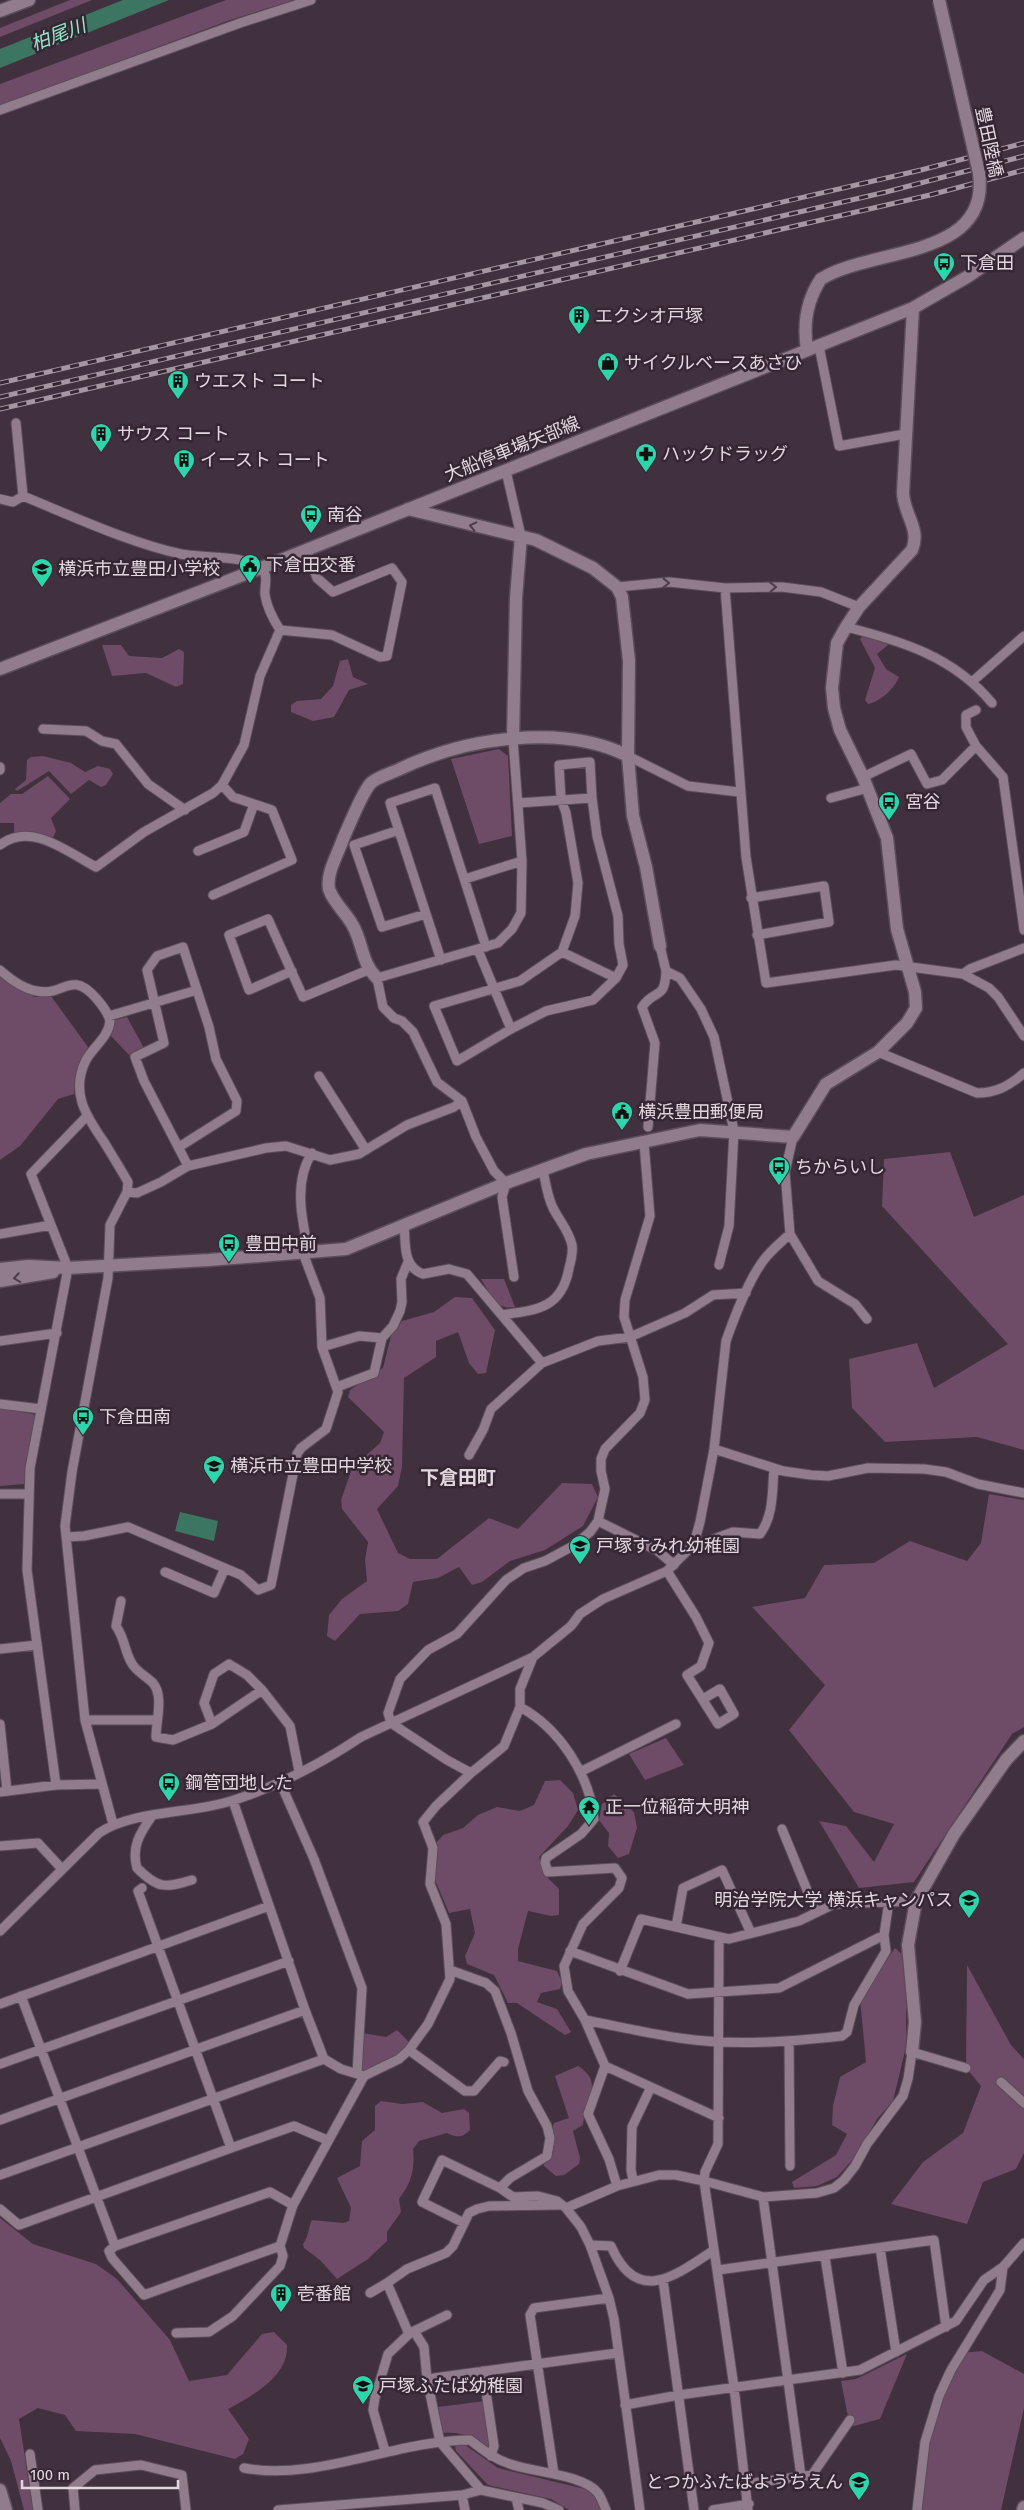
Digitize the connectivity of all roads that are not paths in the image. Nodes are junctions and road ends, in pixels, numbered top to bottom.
1 (29, 0) edge
2 (311, 0) edge
3 (939, 0) edge
4 (0, 11) edge
5 (0, 110) edge
6 (1024, 238) edge
7 (913, 308) junction
8 (813, 348) junction
9 (16, 423) dead end
10 (905, 434) junction
11 (506, 471) junction
12 (23, 496) junction
13 (0, 499) edge
14 (408, 509) junction
15 (521, 536) junction
16 (306, 549) junction
17 (261, 568) junction
18 (617, 587) junction
19 (725, 588) junction
20 (860, 608) junction
21 (846, 626) junction
22 (280, 630) junction
23 (1024, 636) edge
24 (0, 668) edge
25 (973, 681) junction
26 (992, 703) dead end
27 (976, 710) dead end
28 (43, 729) dead end
29 (513, 739) junction
30 (976, 746) junction
31 (628, 756) junction
32 (865, 782) junction
33 (222, 785) junction
34 (739, 792) junction
35 (592, 798) junction
36 (831, 798) dead end
37 (561, 799) junction
38 (518, 803) junction
39 (254, 804) junction
40 (184, 810) junction
41 (399, 830) junction
42 (0, 845) edge
43 (198, 851) dead end
44 (522, 861) junction
45 (464, 879) junction
46 (213, 895) dead end
47 (752, 898) junction
48 (426, 914) junction
49 (1024, 930) edge
50 (757, 935) junction
51 (660, 946) joint
52 (1024, 948) edge
53 (482, 949) junction
54 (562, 952) junction
55 (440, 960) junction
56 (906, 966) junction
57 (0, 970) edge
58 (292, 971) junction
59 (666, 971) junction
60 (372, 974) junction
61 (964, 974) junction
62 (616, 978) junction
63 (197, 990) junction
64 (494, 990) junction
65 (154, 1004) junction
66 (109, 1016) junction
67 (511, 1029) junction
68 (1024, 1036) edge
69 (878, 1052) junction
70 (1024, 1073) edge
71 (318, 1076) dead end
72 (462, 1101) junction
73 (86, 1117) junction
74 (648, 1128) dead end
75 (734, 1131) junction
76 (793, 1137) junction
77 (644, 1142) junction
78 (179, 1147) junction
79 (366, 1150) junction
80 (312, 1153) junction
81 (188, 1166) junction
82 (543, 1171) junction
83 (506, 1183) junction
84 (127, 1192) junction
85 (50, 1225) junction
86 (404, 1225) junction
87 (0, 1234) edge
88 (790, 1234) junction
89 (306, 1253) junction
90 (408, 1262) junction
91 (107, 1265) junction
92 (719, 1265) dead end
93 (68, 1268) junction
94 (0, 1270) edge
95 (514, 1276) dead end
96 (0, 1281) edge
97 (746, 1293) junction
98 (502, 1316) junction
99 (867, 1319) dead end
100 (57, 1333) junction
101 (630, 1337) junction
102 (382, 1338) junction
103 (0, 1341) edge
104 (322, 1347) junction
105 (542, 1363) junction
106 (337, 1387) junction
107 (0, 1403) edge
108 (40, 1409) junction
109 (714, 1449) junction
110 (469, 1454) dead end
111 (774, 1469) junction
112 (1024, 1492) edge
113 (0, 1494) edge
114 (28, 1494) junction
115 (598, 1521) junction
116 (66, 1537) junction
117 (693, 1543) junction
118 (225, 1568) junction
119 (671, 1568) junction
120 (166, 1572) dead end
121 (121, 1602) dead end
122 (37, 1645) junction
123 (0, 1649) edge
124 (533, 1657) junction
125 (262, 1690) junction
126 (703, 1699) dead end
127 (520, 1707) junction
128 (86, 1720) junction
129 (156, 1720) junction
130 (392, 1723) junction
131 (0, 1724) edge
132 (212, 1724) junction
133 (676, 1724) dead end
134 (1024, 1741) edge
135 (299, 1772) junction
136 (580, 1772) junction
137 (471, 1773) junction
138 (280, 1782) junction
139 (102, 1784) junction
140 (56, 1785) junction
141 (4, 1791) edge
142 (232, 1801) junction
143 (152, 1816) junction
144 (113, 1824) junction
145 (782, 1829) dead end
146 (0, 1846) edge
147 (62, 1869) junction
148 (192, 1880) dead end
149 (142, 1888) dead end
150 (889, 1901) junction
151 (916, 1901) junction
152 (269, 1906) junction
153 (816, 1912) junction
154 (676, 1927) junction
155 (0, 1931) edge
156 (751, 1933) junction
157 (884, 1935) junction
158 (720, 1937) junction
159 (158, 1947) junction
160 (570, 1951) junction
161 (288, 1961) junction
162 (450, 1970) junction
163 (620, 1970) junction
164 (719, 1992) junction
165 (22, 1996) junction
166 (179, 2000) junction
167 (0, 2004) edge
168 (305, 2010) junction
169 (585, 2020) junction
170 (719, 2042) junction
171 (789, 2042) junction
172 (42, 2049) junction
173 (196, 2049) junction
174 (409, 2050) junction
175 (912, 2052) junction
176 (324, 2059) junction
177 (504, 2062) dead end
178 (0, 2064) edge
179 (605, 2066) junction
180 (966, 2068) dead end
181 (360, 2074) junction
182 (1001, 2082) dead end
183 (651, 2087) junction
184 (60, 2099) junction
185 (214, 2099) junction
186 (1024, 2104) edge
187 (720, 2118) junction
188 (0, 2120) edge
189 (327, 2140) junction
190 (77, 2148) junction
191 (231, 2148) junction
192 (790, 2166) dead end
193 (0, 2176) edge
194 (633, 2180) junction
195 (704, 2181) junction
196 (617, 2186) junction
197 (500, 2188) junction
198 (96, 2197) junction
199 (763, 2197) junction
200 (293, 2204) junction
201 (564, 2207) junction
202 (0, 2209) edge
203 (464, 2223) junction
204 (1024, 2243) edge
205 (590, 2245) junction
206 (116, 2246) junction
207 (280, 2246) junction
208 (880, 2248) junction
209 (714, 2250) junction
210 (825, 2257) junction
211 (772, 2263) junction
212 (1003, 2267) junction
213 (718, 2270) junction
214 (663, 2280) junction
215 (387, 2283) junction
216 (370, 2293) dead end
217 (609, 2298) junction
218 (447, 2316) dead end
219 (946, 2327) junction
220 (412, 2332) junction
221 (176, 2333) dead end
222 (617, 2352) junction
223 (896, 2352) junction
224 (538, 2364) junction
225 (483, 2371) junction
226 (843, 2373) junction
227 (427, 2379) junction
228 (789, 2380) junction
229 (734, 2387) junction
230 (679, 2395) junction
231 (624, 2405) junction
232 (850, 2420) dead end
233 (440, 2442) junction
234 (385, 2451) junction
235 (30, 2454) dead end
236 (491, 2456) junction
237 (244, 2468) dead end
238 (554, 2474) junction
239 (801, 2476) junction
240 (746, 2484) junction
241 (0, 2490) edge
242 (481, 2490) junction
243 (462, 2495) junction
244 (516, 2498) junction
245 (407, 2500) junction
246 (352, 2507) edge
247 (748, 2507) edge
248 (297, 2509) edge
249 (6, 2510) edge
250 (38, 2510) edge
251 (75, 2510) edge
252 (186, 2510) edge
253 (278, 2510) edge
254 (409, 2510) edge
255 (465, 2510) edge
256 (519, 2510) edge
257 (559, 2510) edge
258 (606, 2510) edge
259 (640, 2510) edge
260 (694, 2510) edge
261 (713, 2510) edge
262 (918, 2510) edge

1 - 4 street
2 - 5 street
3 - 8 street, 豊田陸橋, bridge
6 - 7 street, 大船停車場矢部線
7 - 8 street, 大船停車場矢部線
7 - 10 street
8 - 10 street
8 - 11 street, 大船停車場矢部線
9 - 12 street
10 - 20 street
11 - 14 street, 大船停車場矢部線
11 - 15 street
12 - 13 street
12 - 17 street
15 -> 14 street
14 - 16 street, 大船停車場矢部線
15 - 18 street
15 - 29 street
16 - 17 street, 大船停車場矢部線
16 - 22 street
17 - 22 street
17 - 24 street, 大船停車場矢部線
18 -> 19 street
18 - 31 street
19 -> 20 street
19 - 34 street
20 - 21 street
21 - 25 street
21 - 32 street
22 - 33 street
23 - 25 street
25 - 26 street
27 - 30 street
28 - 40 street
29 - 31 street
29 - 38 street
29 - 60 street
30 - 32 street
30 - 49 street
31 - 34 street
31 - 51 street
32 - 36 street
32 - 56 street
33 - 39 street
33 - 40 street
34 - 47 street
35 - 37 street
35 - 37 street
35 - 62 street
37 - 38 street
37 - 54 street
38 - 44 street
39 - 43 street
39 - 46 street
40 - 42 street
41 - 45 street
41 - 48 street
41 - 48 street
44 - 45 street
44 - 53 street
45 - 53 street
47 - 50 street
47 - 50 street
48 - 55 street
50 - 56 street
51 - 59 street
52 - 61 street
53 - 55 street
53 - 64 street
54 - 62 street
54 - 64 street
55 - 60 street
56 - 61 street
56 - 69 street
57 - 66 street
58 - 58 street
58 - 60 street
59 - 74 street
59 - 75 street
60 - 72 street
61 - 68 street
62 - 67 street
63 - 65 street
63 - 65 street
63 - 78 street
64 - 67 street
64 - 67 street
65 - 66 street
65 - 78 street
66 - 73 street
69 - 70 street
69 - 76 street
71 - 79 street
72 - 79 street
72 - 83 street
73 - 84 street
73 - 85 street
75 - 76 street
75 - 77 street
75 - 92 street
76 - 88 street
77 - 82 street
77 - 101 street
78 - 81 street
79 - 80 street
80 - 81 street
80 - 89 street
81 - 84 street
82 - 83 street
82 - 98 street
83 - 86 street
83 - 95 street
84 - 91 street
85 - 87 street
85 - 93 street
86 - 89 street
86 - 90 street
88 - 97 street
88 - 99 street
89 - 91 street
89 - 104 street
90 - 98 street
90 - 102 street
91 - 93 street
91 - 116 street
93 - 94 street
93 -> 96 street
93 - 100 street
97 - 101 street
97 - 109 street
98 - 105 street
100 - 103 street
100 - 108 street
101 - 105 street
101 - 115 street
102 - 104 street
102 - 106 street
104 - 106 street
105 - 110 street
106 - 118 street
107 - 108 street
108 - 114 street
109 - 111 street
109 - 117 street
111 - 112 street
111 - 117 street
113 - 114 street
114 - 122 street
115 - 119 street
115 - 130 street
116 - 118 street
116 - 128 street
117 - 119 street
118 - 120 street
119 - 124 street
119 - 126 street
121 - 129 street
122 - 123 street
122 - 140 street
124 - 127 street
124 - 130 street
125 - 132 street
125 - 132 street
125 - 135 street
127 - 136 street
127 - 137 street
128 - 129 street
128 - 139 street
129 - 132 street
130 - 135 street
130 - 137 street
131 - 141 street
133 - 136 street
134 - 151 street
135 - 138 street
136 - 160 street
137 - 162 street
138 - 142 street
138 - 181 street
139 - 140 street
139 - 144 street
140 - 141 street
142 - 143 street
142 - 152 street
143 - 144 street
143 - 148 street
144 - 147 street
145 - 153 street
146 - 147 street
147 - 155 street
149 - 159 street
150 - 151 street
150 - 153 street
150 - 157 street
151 - 175 street
152 - 159 street
152 - 161 street
153 - 156 street
154 - 156 street
154 - 158 street
154 - 163 street
156 - 158 street
157 - 164 street
157 - 171 street
158 - 164 street
159 - 165 street
159 - 166 street
160 - 163 street
160 - 169 street
161 - 166 street
161 - 168 street
162 - 174 street
162 - 197 street
163 - 164 street
164 - 170 street
165 - 167 street
165 - 172 street
166 - 172 street
166 - 173 street
168 - 173 street
168 - 176 street
169 - 170 street
169 - 179 street
170 - 171 street
170 - 187 street
171 - 192 street
172 - 178 street
172 - 184 street
173 - 184 street
173 - 185 street
174 - 177 street
174 - 181 street
175 - 180 street
175 - 199 street
176 - 181 street
176 - 185 street
179 - 183 street
179 - 196 street
181 - 189 street
182 - 186 street
183 - 187 street
183 - 194 street
184 - 188 street
184 - 190 street
185 - 190 street
185 - 191 street
187 - 195 street
189 - 191 street
189 - 200 street
190 - 193 street
190 - 198 street
191 - 198 street
194 - 195 street
194 - 196 street
195 - 199 street
195 - 209 street
196 - 201 street
197 - 201 street
197 - 203 street
198 - 202 street
198 - 206 street
199 - 211 street
200 - 206 street
200 - 207 street
201 - 203 street
201 - 205 street
203 - 215 street
204 - 212 street
205 - 214 street
205 - 217 street
206 - 207 street
207 - 221 street
208 - 210 street
208 - 219 street
208 - 223 street
209 - 213 street
209 - 214 street
210 - 211 street
210 - 226 street
211 - 213 street
211 - 228 street
212 - 219 street
212 - 262 street
213 - 229 street
214 - 230 street
215 - 216 street
215 - 220 street
217 - 222 street
217 - 224 street
218 - 220 street
219 - 223 street
220 - 227 street
220 - 234 street
222 - 224 street
222 - 231 street
223 - 226 street
224 - 225 street
224 - 238 street
225 - 227 street
225 - 236 street
226 - 228 street
227 - 233 street
228 - 229 street
228 - 239 street
229 - 230 street
229 - 240 street
230 - 231 street
230 - 260 street
231 - 259 street
232 - 239 street
233 - 234 street
233 - 236 street
233 - 242 street
234 - 237 street
235 - 250 street
236 - 238 street
238 - 258 street
239 - 240 street
240 - 247 street
241 - 249 street
242 - 243 street
242 - 244 street
243 - 245 street
243 - 255 street
244 - 256 street
244 - 257 street
245 - 246 street
245 - 254 street
246 - 248 street
247 - 261 street
248 - 253 street
251 - 252 street

